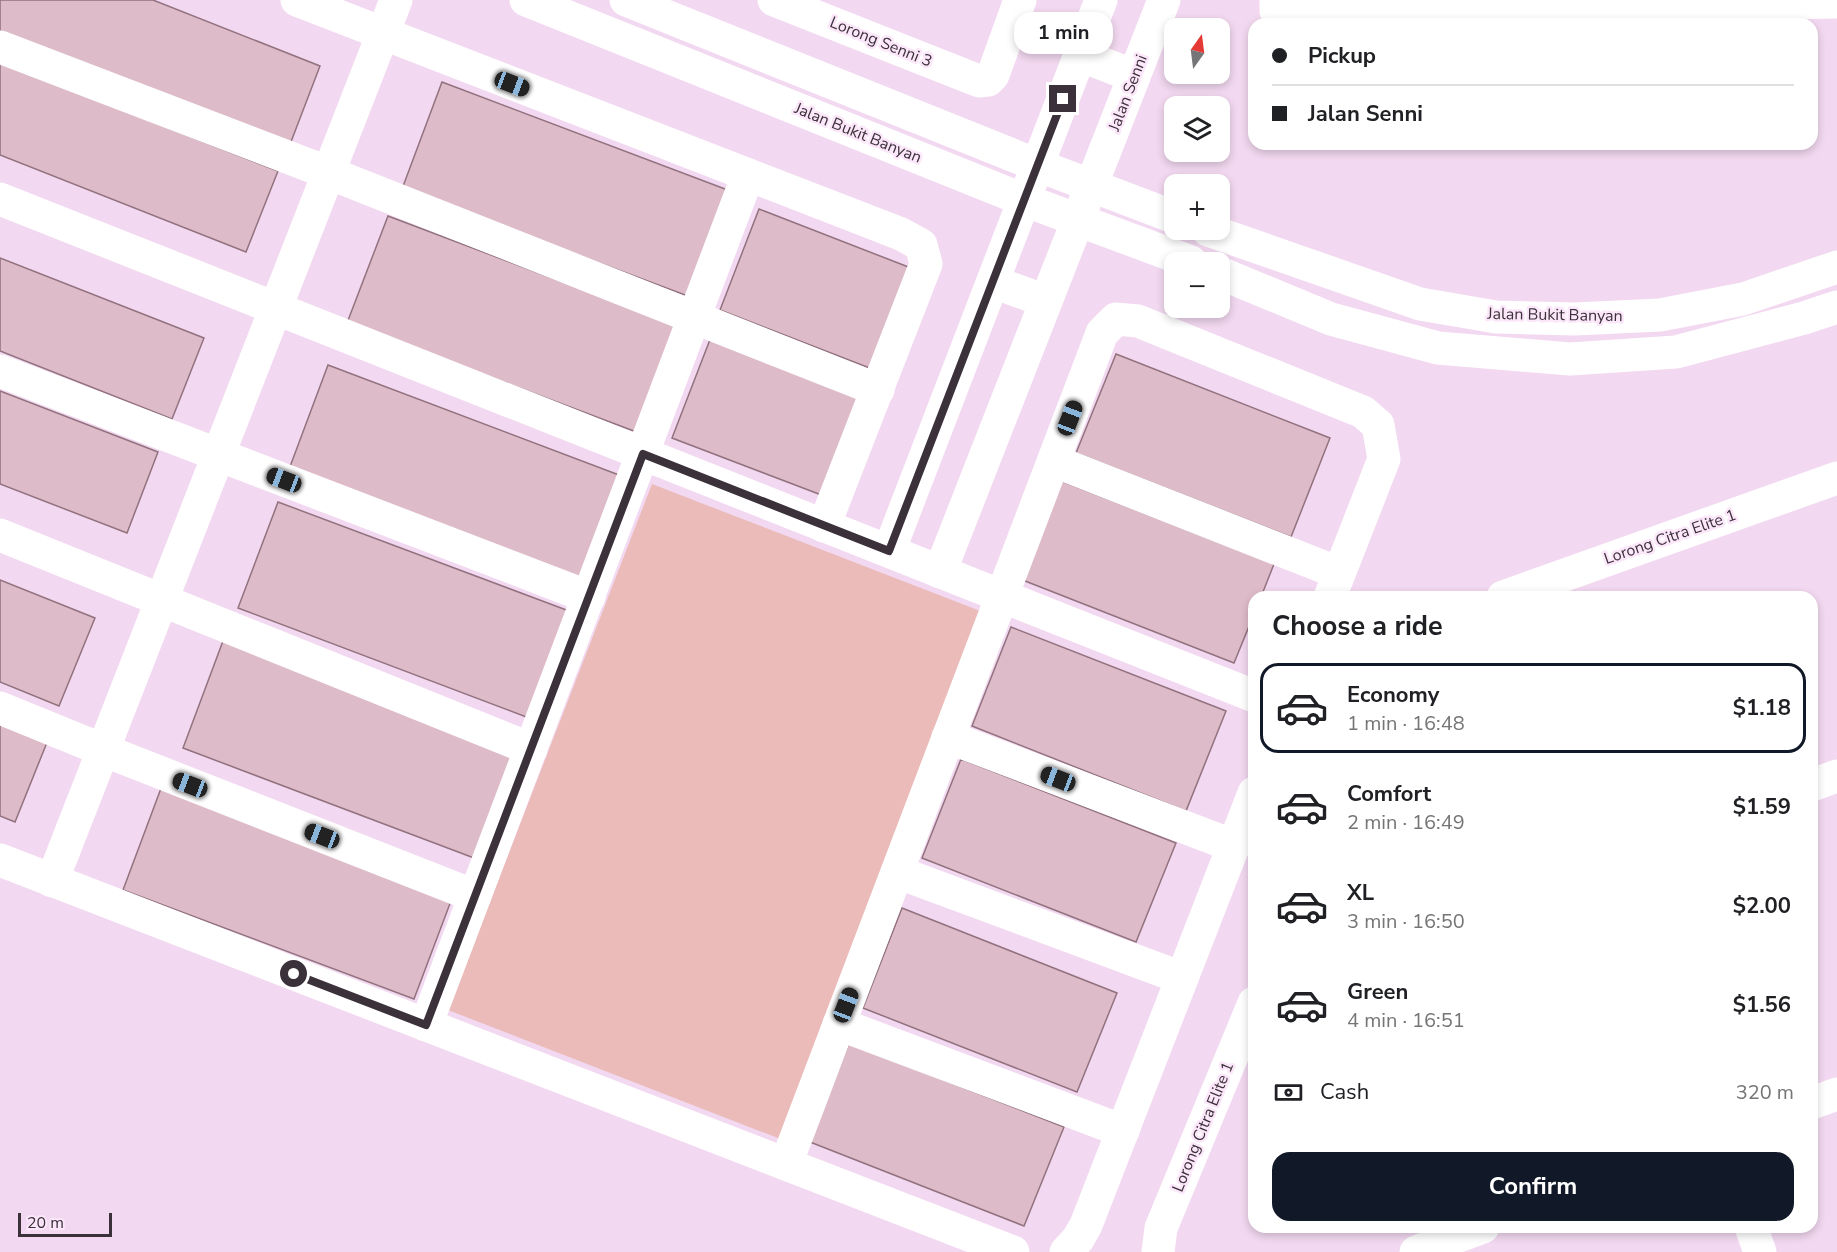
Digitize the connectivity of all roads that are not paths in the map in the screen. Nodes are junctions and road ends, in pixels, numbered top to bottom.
1 (297, 0) edge
2 (396, 0) edge
3 (526, 0) edge
4 (626, 0) edge
5 (774, 0) edge
6 (1020, 0) edge
7 (1101, 0) edge
8 (1164, 0) edge
9 (1276, 0) edge
10 (1837, 2) edge
11 (383, 34) junction
12 (0, 47) edge
13 (1080, 55) junction
14 (1134, 76) junction
15 (1037, 165) junction
16 (329, 173) junction
17 (748, 175) junction
18 (1091, 185) junction
19 (0, 199) edge
20 (1024, 200) junction
21 (1164, 213) edge
22 (1078, 220) junction
23 (1230, 238) edge
24 (1164, 252) edge
25 (1837, 267) edge
26 (1230, 277) edge
27 (1802, 280) junction
28 (993, 282) junction
29 (1837, 282) edge
30 (1046, 301) junction
31 (1837, 307) edge
32 (276, 308) junction
33 (694, 318) junction
34 (0, 371) edge
35 (878, 390) junction
36 (643, 454) junction
37 (218, 455) junction
38 (1054, 460) junction
39 (1837, 478) edge
40 (824, 526) junction
41 (0, 535) edge
42 (889, 551) junction
43 (940, 572) junction
44 (1335, 585) edge
45 (1530, 591) edge
46 (1002, 596) junction
47 (589, 597) junction
48 (162, 600) junction
49 (1248, 694) edge
50 (0, 708) edge
51 (948, 736) junction
52 (531, 749) junction
53 (103, 750) junction
54 (1837, 776) edge
55 (1818, 783) edge
56 (1248, 809) edge
57 (1234, 846) junction
58 (0, 860) edge
59 (897, 872) junction
60 (52, 880) junction
61 (475, 896) junction
62 (1182, 978) junction
63 (1248, 1018) edge
64 (839, 1024) junction
65 (426, 1025) junction
66 (1837, 1094) edge
67 (1818, 1101) edge
68 (1123, 1131) junction
69 (786, 1164) junction
70 (1467, 1233) edge
71 (1754, 1233) edge
72 (1013, 1252) edge
73 (1066, 1252) edge
74 (1158, 1252) edge
75 (1416, 1252) edge
76 (1760, 1252) edge

1 - 11 street
2 - 11 street
3 - 20 street, Jalan Bukit Banyan
4 - 15 street
5 - 6 street, Lorong Senni 3
7 - 13 street
8 - 14 street, Jalan Senni
9 - 10 street
11 - 16 street
11 - 17 street
12 - 16 street
13 - 14 street
13 - 15 street
14 - 18 street, Jalan Senni
15 - 18 street
15 - 20 street
16 - 32 street
16 - 33 street
17 - 33 street
17 - 35 street
18 - 21 street
18 - 22 street, Jalan Senni
19 - 32 street
20 - 22 street, Jalan Bukit Banyan
20 - 28 street
22 - 24 street, Jalan Bukit Banyan
22 - 30 street, Jalan Senni
23 - 27 street, Jalan Bukit Banyan
25 - 27 street, Jalan Bukit Banyan
26 - 31 street
27 - 29 street
28 - 30 street
28 - 42 street
30 - 43 street, Jalan Senni
32 - 36 street
32 - 37 street
33 - 35 street
33 - 36 street
34 - 37 street
35 - 40 street
36 - 40 street
36 - 47 street
37 - 47 street
37 - 48 street
38 - 44 street
38 - 44 street
38 - 46 street
39 - 45 street, Lorong Citra Elite 1
40 - 42 street
41 - 48 street
42 - 43 street
43 - 46 street
46 - 49 street
46 - 51 street
47 - 52 street
48 - 52 street
48 - 53 street
50 - 53 street
51 - 57 street
51 - 59 street
52 - 61 street
53 - 60 street
53 - 61 street
54 - 55 street
56 - 57 street
57 - 62 street
58 - 60 street
59 - 62 street
59 - 64 street
60 - 65 street
61 - 65 street
62 - 68 street
63 - 74 street, Lorong Citra Elite 1
64 - 68 street
64 - 69 street
65 - 69 street
66 - 67 street
68 - 73 street
69 - 72 street
70 - 75 street
71 - 76 street

